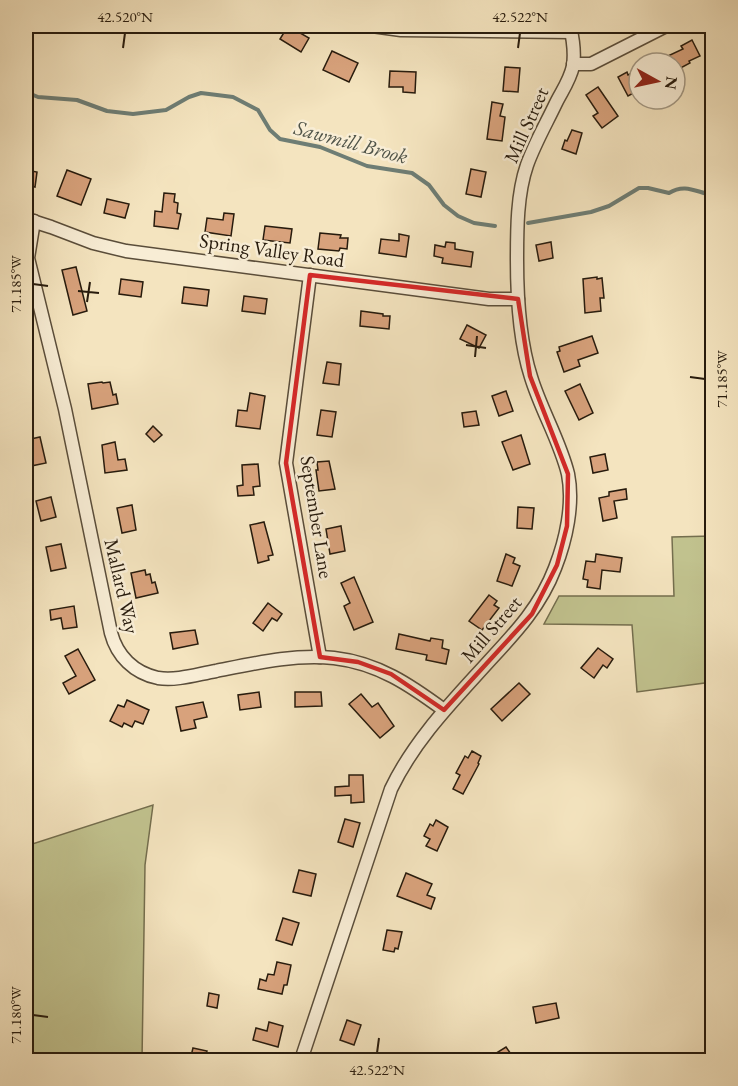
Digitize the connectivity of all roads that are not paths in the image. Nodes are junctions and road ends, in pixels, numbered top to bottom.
1 (372, 26) edge
2 (666, 26) edge
3 (571, 29) edge
4 (573, 64) junction
5 (30, 220) edge
6 (310, 275) junction
7 (518, 299) junction
8 (320, 657) junction
9 (444, 710) junction
10 (301, 1060) edge

1 - 3 street
2 - 4 street
3 - 4 street, Mill Street
4 - 7 street, Mill Street
5 - 6 street, Spring Valley Road
5 - 8 street, Mallard Way
6 - 7 street, Spring Valley Road
6 - 8 street, September Lane
7 - 9 street, Mill Street
8 - 9 street, Mallard Way
9 - 10 street, Mill Street

